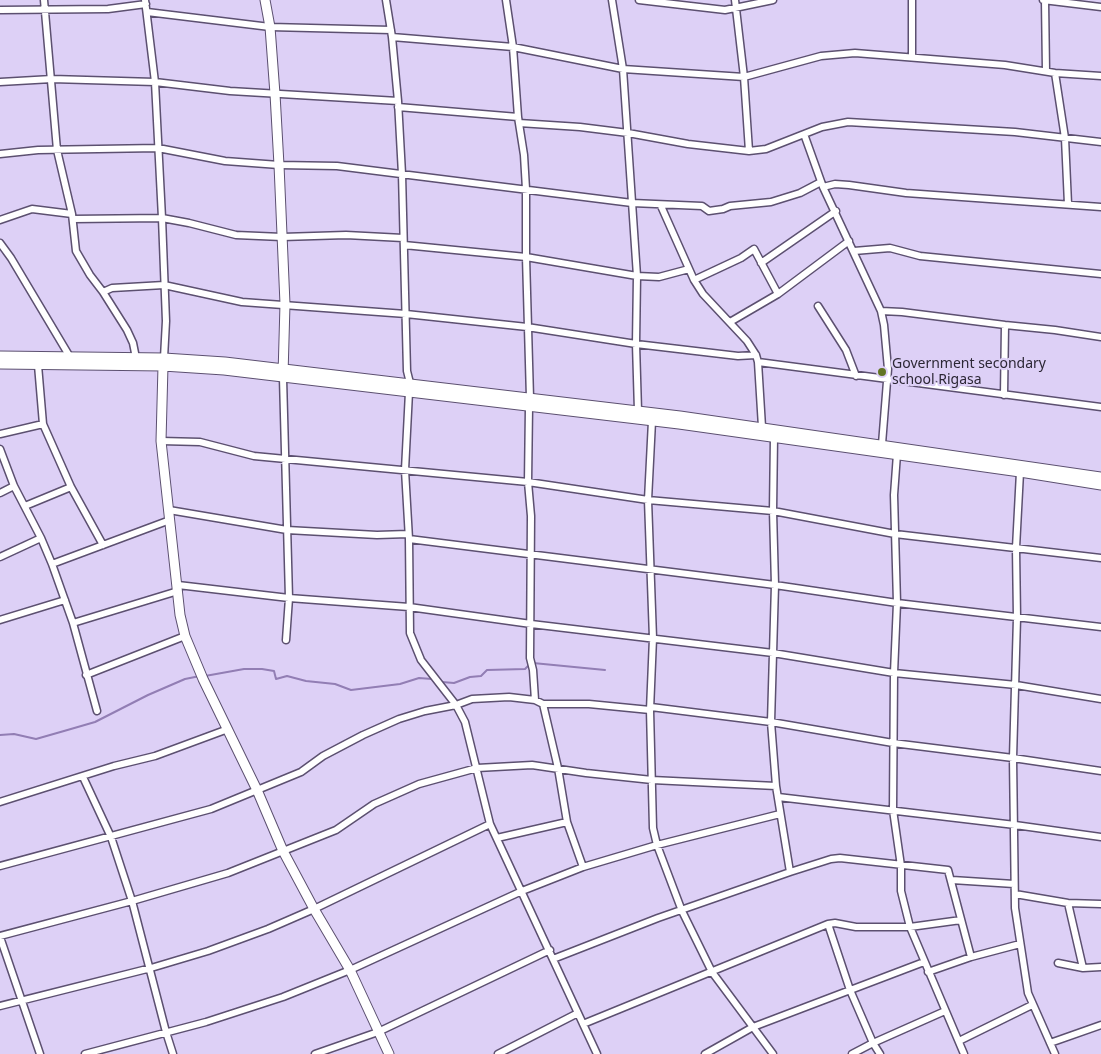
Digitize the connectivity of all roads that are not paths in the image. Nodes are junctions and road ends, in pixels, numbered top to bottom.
1 (44, 0) edge
2 (265, 0) edge
3 (386, 0) edge
4 (506, 0) edge
5 (612, 0) edge
6 (639, 0) edge
7 (773, 0) edge
8 (912, 0) edge
9 (1043, 0) edge
10 (145, 2) edge
11 (735, 3) edge
12 (1101, 7) edge
13 (45, 9) junction
14 (0, 10) edge
15 (147, 12) junction
16 (270, 26) junction
17 (391, 33) junction
18 (513, 48) junction
19 (912, 57) junction
20 (623, 69) junction
21 (1046, 71) junction
22 (1055, 73) junction
23 (1101, 76) edge
24 (744, 78) junction
25 (52, 79) junction
26 (0, 82) edge
27 (155, 82) junction
28 (275, 94) junction
29 (398, 104) junction
30 (519, 120) junction
31 (628, 133) junction
32 (804, 134) junction
33 (1065, 138) junction
34 (1101, 142) edge
35 (158, 148) junction
36 (57, 150) junction
37 (749, 152) junction
38 (0, 154) edge
39 (279, 165) junction
40 (402, 174) junction
41 (822, 184) junction
42 (526, 189) junction
43 (632, 203) junction
44 (1068, 204) junction
45 (661, 206) junction
46 (1101, 207) edge
47 (836, 211) junction
48 (72, 217) junction
49 (162, 218) junction
50 (0, 220) edge
51 (282, 237) junction
52 (849, 241) junction
53 (404, 242) junction
54 (0, 243) edge
55 (854, 251) junction
56 (526, 257) junction
57 (761, 263) junction
58 (689, 269) junction
59 (1101, 274) edge
60 (637, 276) junction
61 (694, 280) junction
62 (164, 285) junction
63 (104, 292) junction
64 (778, 294) junction
65 (285, 304) junction
66 (818, 306) dead end
67 (881, 311) junction
68 (406, 314) junction
69 (730, 322) junction
70 (1005, 326) junction
71 (527, 327) junction
72 (1101, 337) edge
73 (636, 344) junction
74 (756, 354) junction
75 (0, 356) edge
76 (70, 357) junction
77 (136, 358) junction
78 (97, 361) junction
79 (163, 362) junction
80 (758, 362) junction
81 (0, 364) edge
82 (38, 365) junction
83 (284, 374) junction
84 (856, 376) junction
85 (887, 379) junction
86 (410, 387) junction
87 (1004, 395) junction
88 (529, 402) junction
89 (1101, 407) edge
90 (638, 411) junction
91 (652, 421) junction
92 (43, 424) junction
93 (762, 427) junction
94 (0, 434) edge
95 (774, 437) junction
96 (161, 441) junction
97 (882, 444) junction
98 (0, 449) edge
99 (897, 454) junction
100 (284, 458) junction
101 (405, 470) junction
102 (1020, 472) junction
103 (1101, 477) edge
104 (528, 482) junction
105 (1101, 485) edge
106 (14, 486) junction
107 (71, 487) junction
108 (0, 493) edge
109 (648, 500) junction
110 (25, 506) junction
111 (169, 510) junction
112 (773, 511) junction
113 (170, 520) junction
114 (287, 530) junction
115 (895, 534) junction
116 (408, 536) junction
117 (41, 538) junction
118 (103, 545) junction
119 (1016, 548) junction
120 (530, 553) junction
121 (0, 557) edge
122 (1101, 558) edge
123 (52, 564) junction
124 (652, 570) junction
125 (775, 585) junction
126 (178, 588) junction
127 (289, 598) junction
128 (66, 600) junction
129 (897, 603) junction
130 (409, 607) junction
131 (1017, 618) junction
132 (0, 620) edge
133 (73, 623) junction
134 (531, 624) junction
135 (1101, 627) edge
136 (185, 636) junction
137 (653, 638) junction
138 (286, 640) dead end
139 (773, 653) junction
140 (894, 673) junction
141 (86, 675) junction
142 (1016, 686) junction
143 (1101, 699) edge
144 (535, 700) junction
145 (543, 704) junction
146 (456, 705) junction
147 (651, 709) junction
148 (97, 711) dead end
149 (770, 722) junction
150 (228, 729) junction
151 (893, 744) junction
152 (1013, 758) junction
153 (476, 768) junction
154 (558, 768) junction
155 (1101, 771) edge
156 (83, 777) junction
157 (652, 780) junction
158 (776, 786) junction
159 (257, 790) junction
160 (778, 797) junction
161 (0, 802) edge
162 (893, 810) junction
163 (780, 814) junction
164 (567, 822) junction
165 (490, 824) junction
166 (1015, 825) junction
167 (111, 837) junction
168 (1101, 837) edge
169 (497, 838) junction
170 (657, 845) junction
171 (284, 851) junction
172 (0, 866) edge
173 (900, 866) junction
174 (583, 868) junction
175 (790, 872) junction
176 (952, 880) junction
177 (1014, 884) junction
178 (522, 891) junction
179 (1015, 894) junction
180 (132, 901) junction
181 (1068, 903) junction
182 (1101, 904) edge
183 (314, 909) junction
184 (682, 911) junction
185 (961, 920) junction
186 (828, 924) junction
187 (910, 927) junction
188 (0, 936) edge
189 (1020, 944) junction
190 (550, 950) junction
191 (970, 957) junction
192 (553, 959) junction
193 (924, 962) junction
194 (1058, 962) dead end
195 (1101, 967) edge
196 (151, 968) junction
197 (1083, 968) junction
198 (350, 970) junction
199 (712, 972) junction
200 (928, 972) junction
201 (850, 990) junction
202 (22, 1000) junction
203 (1032, 1005) junction
204 (0, 1006) edge
205 (945, 1011) junction
206 (578, 1013) junction
207 (583, 1024) junction
208 (1101, 1025) edge
209 (753, 1027) junction
210 (166, 1032) junction
211 (378, 1032) junction
212 (959, 1041) junction
213 (873, 1042) junction
214 (1050, 1043) junction
215 (40, 1054) edge
216 (85, 1054) edge
217 (173, 1054) edge
218 (315, 1054) edge
219 (389, 1054) edge
220 (498, 1054) edge
221 (597, 1054) edge
222 (704, 1054) edge
223 (773, 1054) edge
224 (852, 1054) edge
225 (880, 1054) edge
226 (964, 1054) edge
227 (1055, 1054) edge

1 - 13 street
2 - 16 main road
3 - 17 street
4 - 18 street
5 - 20 street
6 - 11 street
7 - 11 street
8 - 19 street
9 - 12 street
9 - 21 street
10 - 13 street
10 - 15 street
11 - 24 street
13 - 14 street
13 - 25 street
15 - 16 street
15 - 27 street
16 - 17 street
16 - 28 main road
17 - 18 street
17 - 29 street
18 - 20 street
18 - 30 street
19 - 21 street
19 - 24 street
20 - 24 street
20 - 31 street
21 - 22 street
22 - 23 street
22 - 33 street
24 - 37 street
25 - 26 street
25 - 27 street
25 - 36 street
27 - 28 street
27 - 35 street
28 - 29 street
28 - 39 main road
29 - 30 street
29 - 40 street
30 - 31 street
30 - 42 street
31 - 37 street
31 - 43 street
32 - 33 street
32 - 37 street
32 - 41 street
33 - 34 street
33 - 44 street
35 - 36 street
35 - 39 street
35 - 49 street
36 - 38 street
36 - 48 street
39 - 40 street
39 - 51 main road
40 - 42 street
40 - 53 street
41 - 44 street
41 - 45 street
41 - 47 street
42 - 43 street
42 - 56 street
43 - 45 street
43 - 60 street
44 - 46 street
45 - 58 street
47 - 52 street
47 - 57 street
48 - 49 street
48 - 50 street
48 - 63 street
49 - 51 street
49 - 62 street
51 - 53 street
51 - 65 main road
52 - 55 street
52 - 64 street
53 - 56 street
53 - 68 street
54 - 76 street
55 - 59 street
55 - 67 street
56 - 60 street
56 - 71 street
57 - 61 street
57 - 64 street
58 - 60 street
58 - 61 street
60 - 73 street
61 - 69 street
62 - 63 street
62 - 65 street
62 - 79 street
63 - 77 street
64 - 69 street
65 - 68 street
65 - 83 main road
66 - 84 street
67 - 70 street
67 - 85 street
68 - 71 street
68 - 86 street
69 - 74 street
70 - 72 street
70 - 87 street
71 - 73 street
71 - 88 street
73 - 74 street
73 - 90 street
74 - 80 street
75 - 76 main road
76 - 78 main road
77 - 78 main road
77 - 79 main road
78 - 79 main road
78 - 82 main road
79 - 83 main road
79 - 96 main road
80 - 84 street
80 - 93 street
81 - 82 main road
82 - 92 street
83 - 86 main road
83 - 100 street
84 - 85 street
85 - 87 street
85 - 97 street
86 - 88 main road
86 - 101 street
87 - 89 street
88 - 90 main road
88 - 91 main road
88 - 104 street
90 - 93 main road
91 - 95 main road
91 - 109 street
92 - 94 street
92 - 107 street
93 - 97 main road
95 - 99 main road
95 - 112 street
96 - 100 street
96 - 111 main road
97 - 103 main road
98 - 106 street
99 - 102 main road
99 - 115 street
100 - 101 street
100 - 114 street
101 - 104 street
101 - 116 street
102 - 105 main road
102 - 119 street
104 - 109 street
104 - 120 street
106 - 108 street
106 - 110 street
107 - 110 street
107 - 118 street
109 - 112 street
109 - 124 street
110 - 117 street
111 - 113 main road
111 - 114 street
112 - 115 street
112 - 125 street
113 - 118 street
113 - 126 main road
114 - 116 street
114 - 127 street
115 - 119 street
115 - 129 street
116 - 120 street
116 - 130 street
117 - 121 street
117 - 123 street
118 - 123 street
119 - 122 street
119 - 131 street
120 - 124 street
120 - 134 street
123 - 128 street
124 - 125 street
124 - 137 street
125 - 129 street
125 - 139 street
126 - 127 street
126 - 133 street
126 - 136 main road
127 - 130 street
127 - 138 street
128 - 132 street
128 - 133 street
129 - 131 street
129 - 140 street
130 - 134 street
130 - 146 street
131 - 135 street
131 - 142 street
133 - 141 street
134 - 137 street
134 - 144 street
136 - 141 street
136 - 150 main road
137 - 139 street
137 - 147 street
139 - 140 street
139 - 149 street
140 - 142 street
140 - 151 street
141 - 148 street
142 - 143 street
142 - 152 street
144 - 145 street
144 - 146 street
145 - 147 street
145 - 154 street
146 - 153 street
146 - 159 street
147 - 149 street
147 - 157 street
149 - 151 street
149 - 158 street
150 - 156 street
150 - 159 main road
151 - 152 street
151 - 162 street
152 - 155 street
152 - 166 street
153 - 154 street
153 - 165 street
153 - 171 street
154 - 157 street
154 - 164 street
156 - 161 street
156 - 167 street
157 - 158 street
157 - 170 street
158 - 160 street
159 - 167 street
159 - 171 main road
160 - 162 street
160 - 163 street
162 - 166 street
162 - 173 street
163 - 170 street
163 - 175 street
164 - 169 street
164 - 174 street
165 - 169 street
165 - 183 street
166 - 168 street
166 - 177 street
167 - 172 street
167 - 180 street
169 - 178 street
170 - 174 street
170 - 184 street
171 - 180 street
171 - 183 main road
173 - 175 street
173 - 176 street
173 - 187 street
174 - 178 street
175 - 184 street
176 - 177 street
176 - 185 street
177 - 179 street
178 - 190 street
178 - 198 street
179 - 181 street
179 - 189 street
180 - 188 street
180 - 196 street
181 - 182 street
181 - 197 street
183 - 196 street
183 - 198 main road
184 - 192 street
184 - 199 street
185 - 187 street
185 - 191 street
186 - 187 street
186 - 199 street
186 - 201 street
187 - 193 street
188 - 202 street
189 - 191 street
189 - 203 street
190 - 192 street
190 - 211 street
191 - 200 street
192 - 206 street
193 - 200 street
193 - 201 street
194 - 197 street
195 - 197 street
196 - 202 street
196 - 210 street
198 - 210 street
198 - 211 main road
199 - 207 street
199 - 209 street
200 - 205 street
201 - 209 street
201 - 213 street
202 - 204 street
202 - 215 street
203 - 212 street
203 - 214 street
205 - 212 street
205 - 213 street
206 - 207 street
206 - 220 street
207 - 221 street
208 - 214 street
209 - 222 street
209 - 223 street
210 - 216 street
210 - 217 street
211 - 218 street
211 - 219 main road
212 - 226 street
213 - 224 street
213 - 225 street
214 - 227 street

